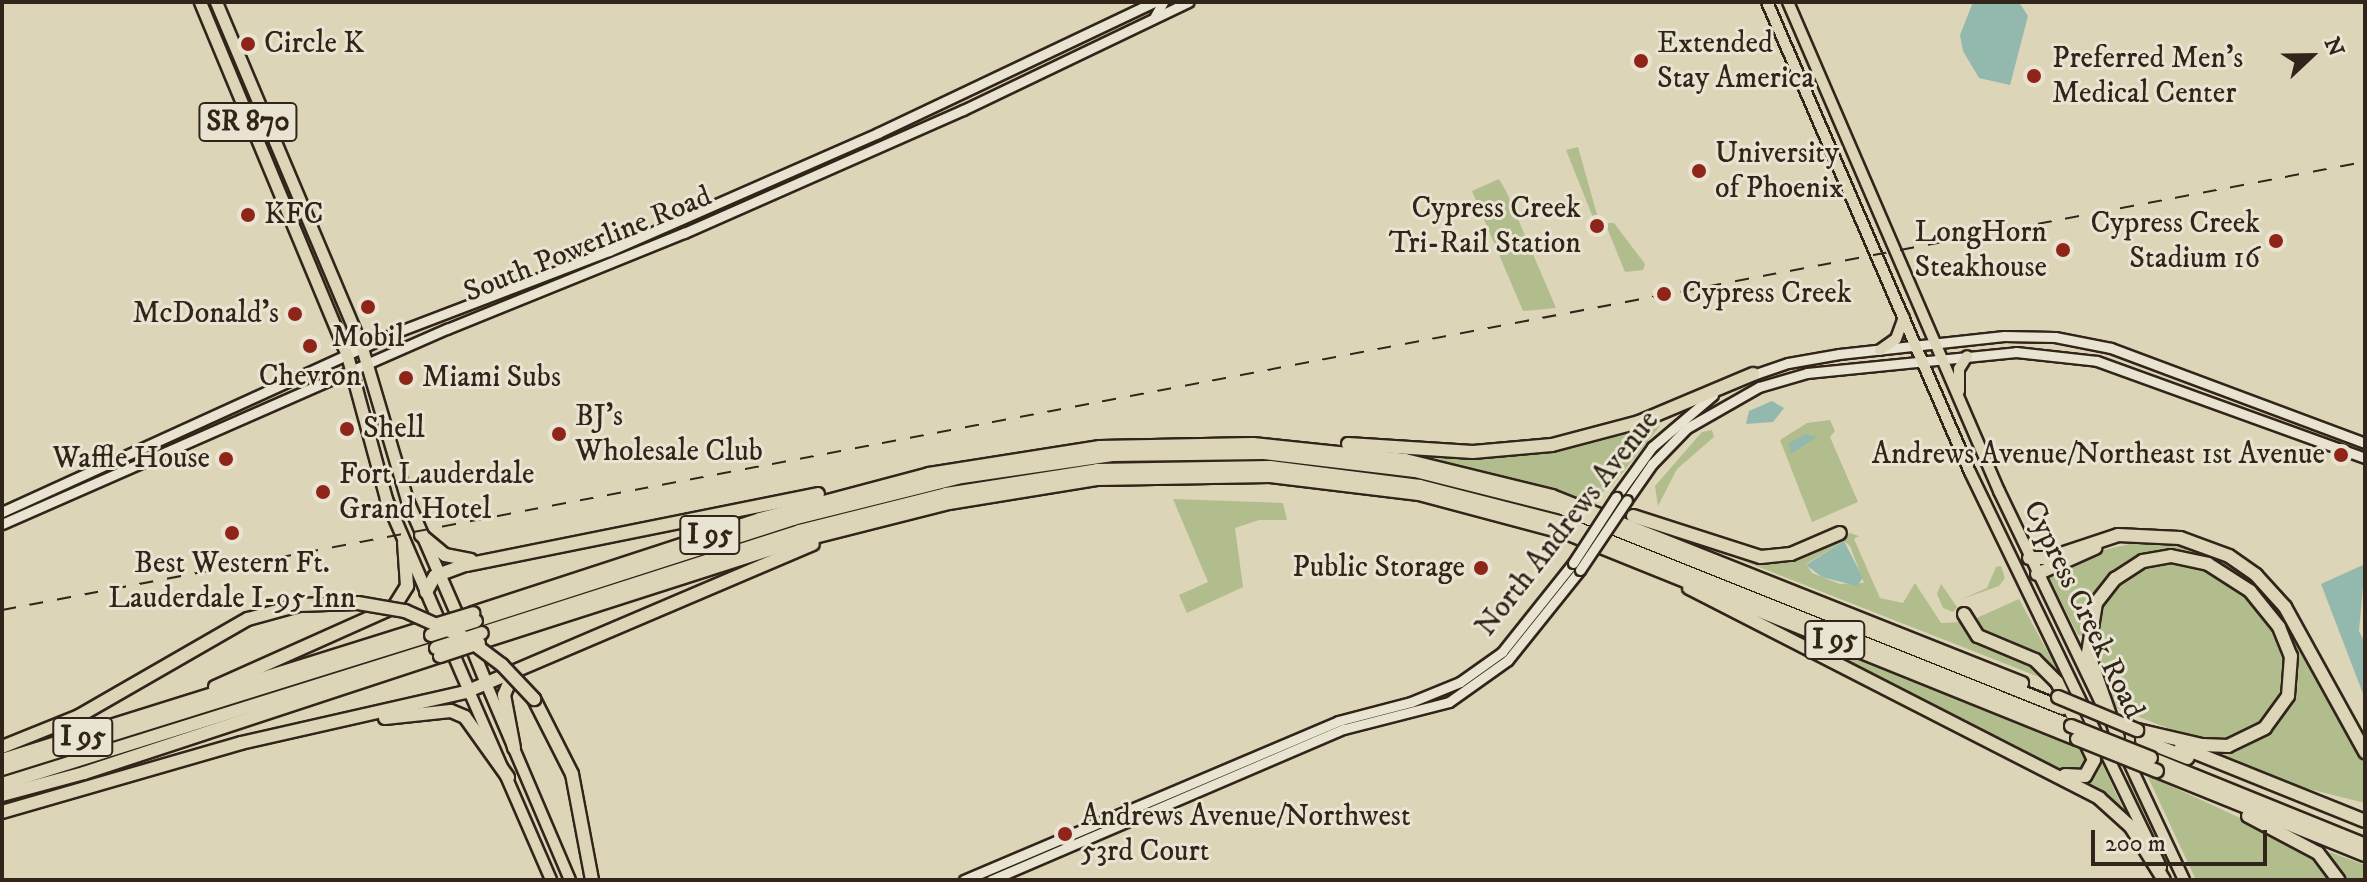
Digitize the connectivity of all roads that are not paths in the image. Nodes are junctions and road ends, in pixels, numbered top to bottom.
1 (200, 2) edge
2 (216, 2) edge
3 (1153, 2) edge
4 (1163, 2) edge
5 (1188, 2) edge
6 (1767, 2) edge
7 (1788, 2) edge
8 (1155, 16) junction
9 (1140, 23) junction
10 (219, 50) junction
11 (943, 104) junction
12 (934, 123) junction
13 (270, 132) junction
14 (814, 161) junction
15 (796, 169) junction
16 (799, 183) junction
17 (785, 189) junction
18 (694, 214) junction
19 (684, 233) junction
20 (597, 256) junction
21 (571, 266) junction
22 (586, 275) junction
23 (565, 283) junction
24 (1904, 317) junction
25 (1936, 343) junction
26 (1916, 346) junction
27 (362, 348) junction
28 (1880, 350) junction
29 (347, 355) junction
30 (1967, 356) junction
31 (1943, 360) junction
32 (1923, 362) junction
33 (368, 363) junction
34 (352, 370) junction
35 (1753, 374) junction
36 (1959, 397) junction
37 (2365, 443) edge
38 (1297, 446) junction
39 (2365, 458) edge
40 (950, 470) junction
41 (90, 472) junction
42 (92, 485) junction
43 (1533, 490) junction
44 (2, 512) edge
45 (885, 517) junction
46 (2, 524) edge
47 (1840, 533) dead end
48 (421, 535) junction
49 (2136, 535) junction
50 (404, 542) junction
51 (1592, 542) junction
52 (2029, 558) junction
53 (486, 561) junction
54 (1576, 566) junction
55 (439, 574) junction
56 (2039, 579) junction
57 (2025, 585) junction
58 (426, 592) junction
59 (1964, 614) dead end
60 (479, 627) junction
61 (434, 642) junction
62 (515, 670) junction
63 (486, 683) junction
64 (469, 691) junction
65 (2060, 703) junction
66 (163, 711) junction
67 (346, 721) junction
68 (2139, 735) junction
69 (2118, 738) junction
70 (2, 747) edge
71 (514, 748) junction
72 (2365, 752) edge
73 (2, 760) edge
74 (2029, 760) junction
75 (2, 769) edge
76 (508, 777) junction
77 (2, 784) edge
78 (2193, 786) junction
79 (2, 795) edge
80 (2, 812) edge
81 (2365, 821) edge
82 (2365, 830) edge
83 (2365, 845) edge
84 (2365, 855) edge
85 (551, 880) edge
86 (570, 880) edge
87 (592, 880) edge
88 (964, 880) edge
89 (991, 880) edge
90 (2166, 880) edge
91 (2184, 880) edge
92 (2338, 880) edge

1 - 10 highway, SR 870
2 - 13 highway, SR 870
3 - 9 main road
3 - 11 main road, South Powerline Road
4 - 8 main road
5 - 8 main road, South Powerline Road
6 - 24 main road, Cypress Creek Road
7 - 25 main road, Cypress Creek Road
8 - 9 main road, South Powerline Road
9 - 12 main road, South Powerline Road
10 - 13 highway
10 - 29 highway, SR 870
11 - 12 main road
11 - 14 main road, South Powerline Road
12 - 16 main road, South Powerline Road
13 - 27 highway, SR 870
14 - 15 main road, South Powerline Road
14 - 16 main road
15 - 17 main road
15 - 18 main road, South Powerline Road
16 - 17 main road, South Powerline Road
17 - 19 main road, South Powerline Road
18 - 19 main road
18 - 20 main road, South Powerline Road
19 - 22 main road, South Powerline Road
20 - 21 main road, South Powerline Road
20 - 22 main road
21 - 23 main road
21 - 27 main road, South Powerline Road
22 - 23 main road, South Powerline Road
23 - 33 main road, South Powerline Road
24 - 26 main road, Cypress Creek Road
24 - 28 main road
25 - 26 main road, North Andrews Avenue
25 - 31 main road, Cypress Creek Road
25 - 37 main road, North Andrews Avenue
26 - 28 main road, North Andrews Avenue
26 - 32 main road, Cypress Creek Road
27 - 29 main road, South Powerline Road
27 - 33 highway, SR 870
28 - 35 main road, North Andrews Avenue
29 - 34 highway, SR 870
29 - 41 main road, South Powerline Road
30 - 31 main road, North Andrews Avenue
30 - 36 main road
30 - 39 main road, North Andrews Avenue
31 - 32 main road, North Andrews Avenue
31 - 36 main road, Cypress Creek Road
32 - 54 main road, North Andrews Avenue, bridge
32 - 57 main road, Cypress Creek Road
33 - 34 main road, South Powerline Road
33 - 48 highway, SR 870
34 - 42 main road, South Powerline Road
34 - 50 highway, SR 870
35 - 38 highway
35 - 54 main road, North Andrews Avenue, bridge
36 - 52 main road, Cypress Creek Road
38 - 40 highway, I 95
38 - 43 highway, I 95
40 - 53 highway
40 - 60 highway, I 95
41 - 42 main road
41 - 44 main road, South Powerline Road
42 - 46 main road, South Powerline Road
43 - 47 highway
43 - 65 highway, I 95
45 - 51 highway, I 95
45 - 60 highway, I 95
45 - 62 highway
48 - 53 highway
48 - 55 highway, SR 870
49 - 52 highway
49 - 56 highway
49 - 72 highway
50 - 58 highway, SR 870
50 - 66 highway
51 - 74 highway
51 - 78 highway, I 95, bridge
52 - 56 main road, Cypress Creek Road
53 - 55 highway
54 - 88 main road, North Andrews Avenue
54 - 89 main road, North Andrews Avenue
55 - 58 highway
55 - 63 highway, SR 870
56 - 57 main road
56 - 69 main road, Cypress Creek Road
57 - 90 main road, Cypress Creek Road
58 - 64 highway, SR 870
59 - 74 highway
60 - 61 highway, I 95, bridge
60 - 61 highway, I 95, bridge
60 - 65 highway
60 - 83 highway, bridge
61 - 66 highway, I 95
61 - 75 highway
61 - 77 highway
61 - 79 highway, I 95
62 - 63 highway
62 - 71 highway
63 - 64 highway
63 - 71 main road, SR 870
64 - 67 highway
64 - 76 main road, SR 870
65 - 68 highway, I 95, bridge
66 - 73 highway, I 95
67 - 76 highway
67 - 80 highway
68 - 69 highway
68 - 81 highway, I 95
68 - 82 highway
69 - 91 main road, Cypress Creek Road
70 - 87 highway, bridge
71 - 86 main road, SR 870
74 - 90 highway
76 - 85 main road, SR 870
78 - 84 highway, I 95
78 - 92 highway

